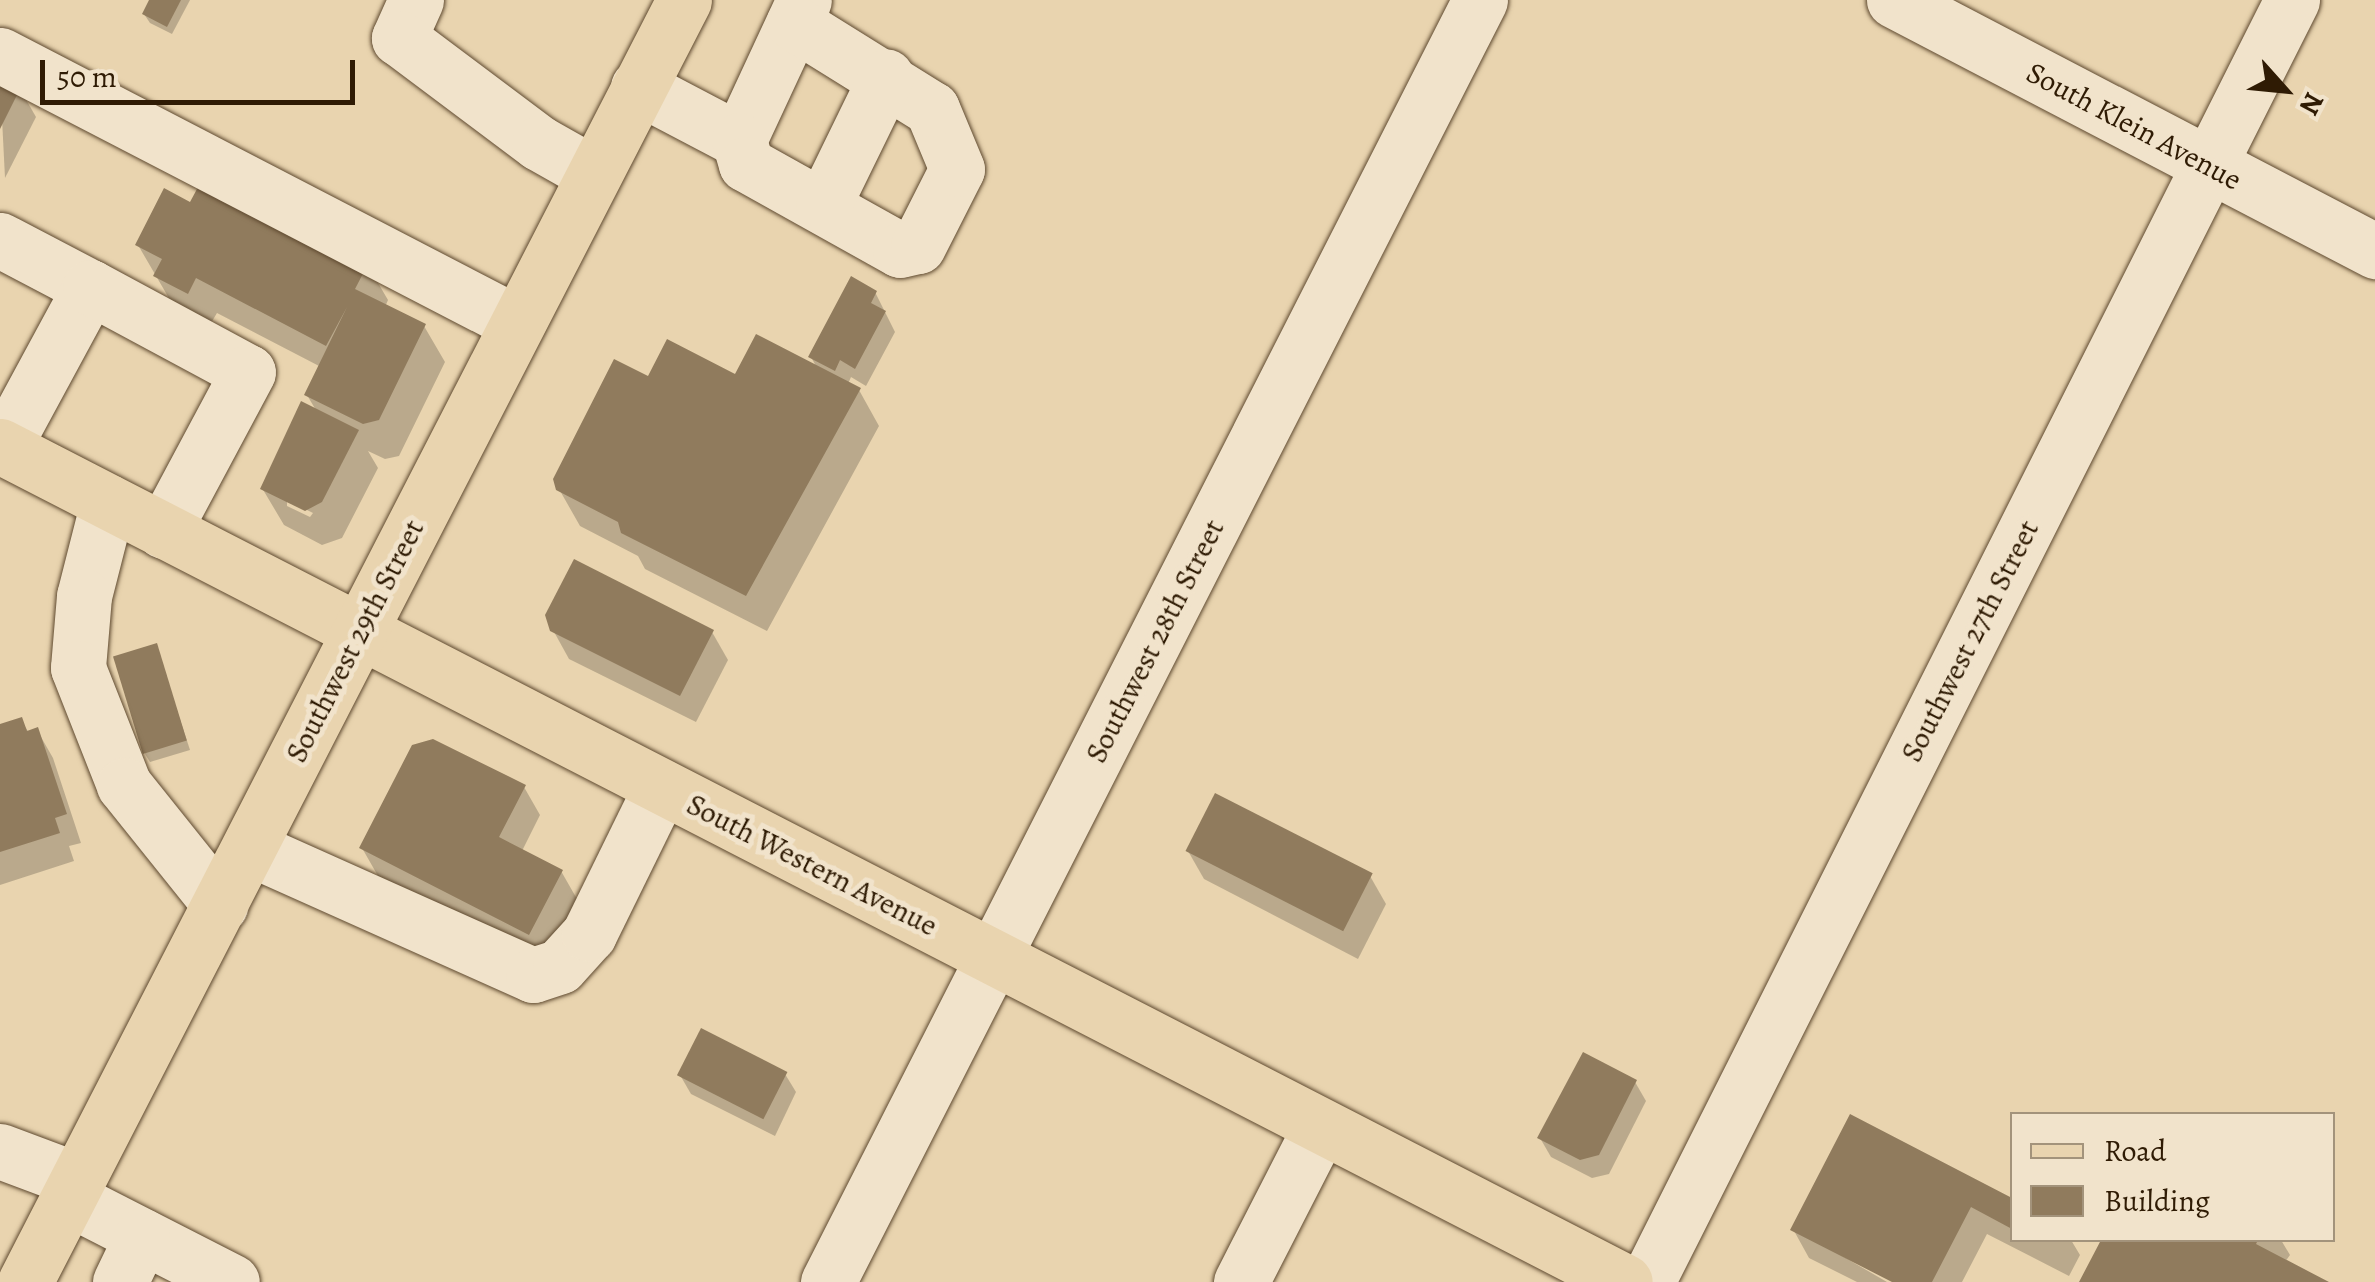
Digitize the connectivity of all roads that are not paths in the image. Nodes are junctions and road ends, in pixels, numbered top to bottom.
1 (416, 0) edge
2 (1480, 0) edge
3 (1894, 0) edge
4 (2292, 0) edge
5 (672, 4) edge
6 (799, 12) edge
7 (0, 55) edge
8 (886, 77) junction
9 (638, 87) junction
10 (739, 140) junction
11 (2209, 166) junction
12 (594, 174) junction
13 (823, 206) junction
14 (0, 240) edge
15 (2375, 251) edge
16 (90, 287) junction
17 (517, 323) junction
18 (2, 447) edge
19 (108, 502) junction
20 (163, 531) junction
21 (359, 632) junction
22 (661, 788) junction
23 (249, 848) junction
24 (220, 905) junction
25 (994, 959) junction
26 (1320, 1126) junction
27 (1, 1150) edge
28 (72, 1189) junction
29 (131, 1259) edge
30 (25, 1282) edge
31 (232, 1282) edge
32 (828, 1282) edge
33 (1241, 1282) edge
34 (1625, 1282) edge
35 (1647, 1282) edge

1 - 12 street
2 - 25 street, Southwest 28th Street
3 - 11 street, South Klein Avenue
4 - 11 street, Southwest 27th Street
5 - 9 main road, Southwest 29th Street
6 - 8 street
6 - 10 street
7 - 17 street
8 - 13 street
8 - 13 street
9 - 10 street
9 - 12 main road, Southwest 29th Street
10 - 13 street
11 - 15 street, South Klein Avenue
11 - 35 street, Southwest 27th Street
12 - 17 main road, Southwest 29th Street
14 - 16 street
16 - 18 street
16 - 20 street
17 - 21 main road, Southwest 29th Street
18 - 19 main road, South Western Avenue
19 - 20 main road, South Western Avenue
19 - 24 street
20 - 21 main road, South Western Avenue
21 - 22 main road, South Western Avenue
21 - 23 main road, Southwest 29th Street
22 - 23 street
22 - 25 main road, South Western Avenue
23 - 24 main road, Southwest 29th Street
24 - 28 main road, Southwest 29th Street
25 - 26 main road, South Western Avenue
25 - 32 street, Southwest 28th Street
26 - 33 street
26 - 34 main road, South Western Avenue
27 - 28 street
28 - 29 street
28 - 30 main road, Southwest 29th Street
29 - 31 street

